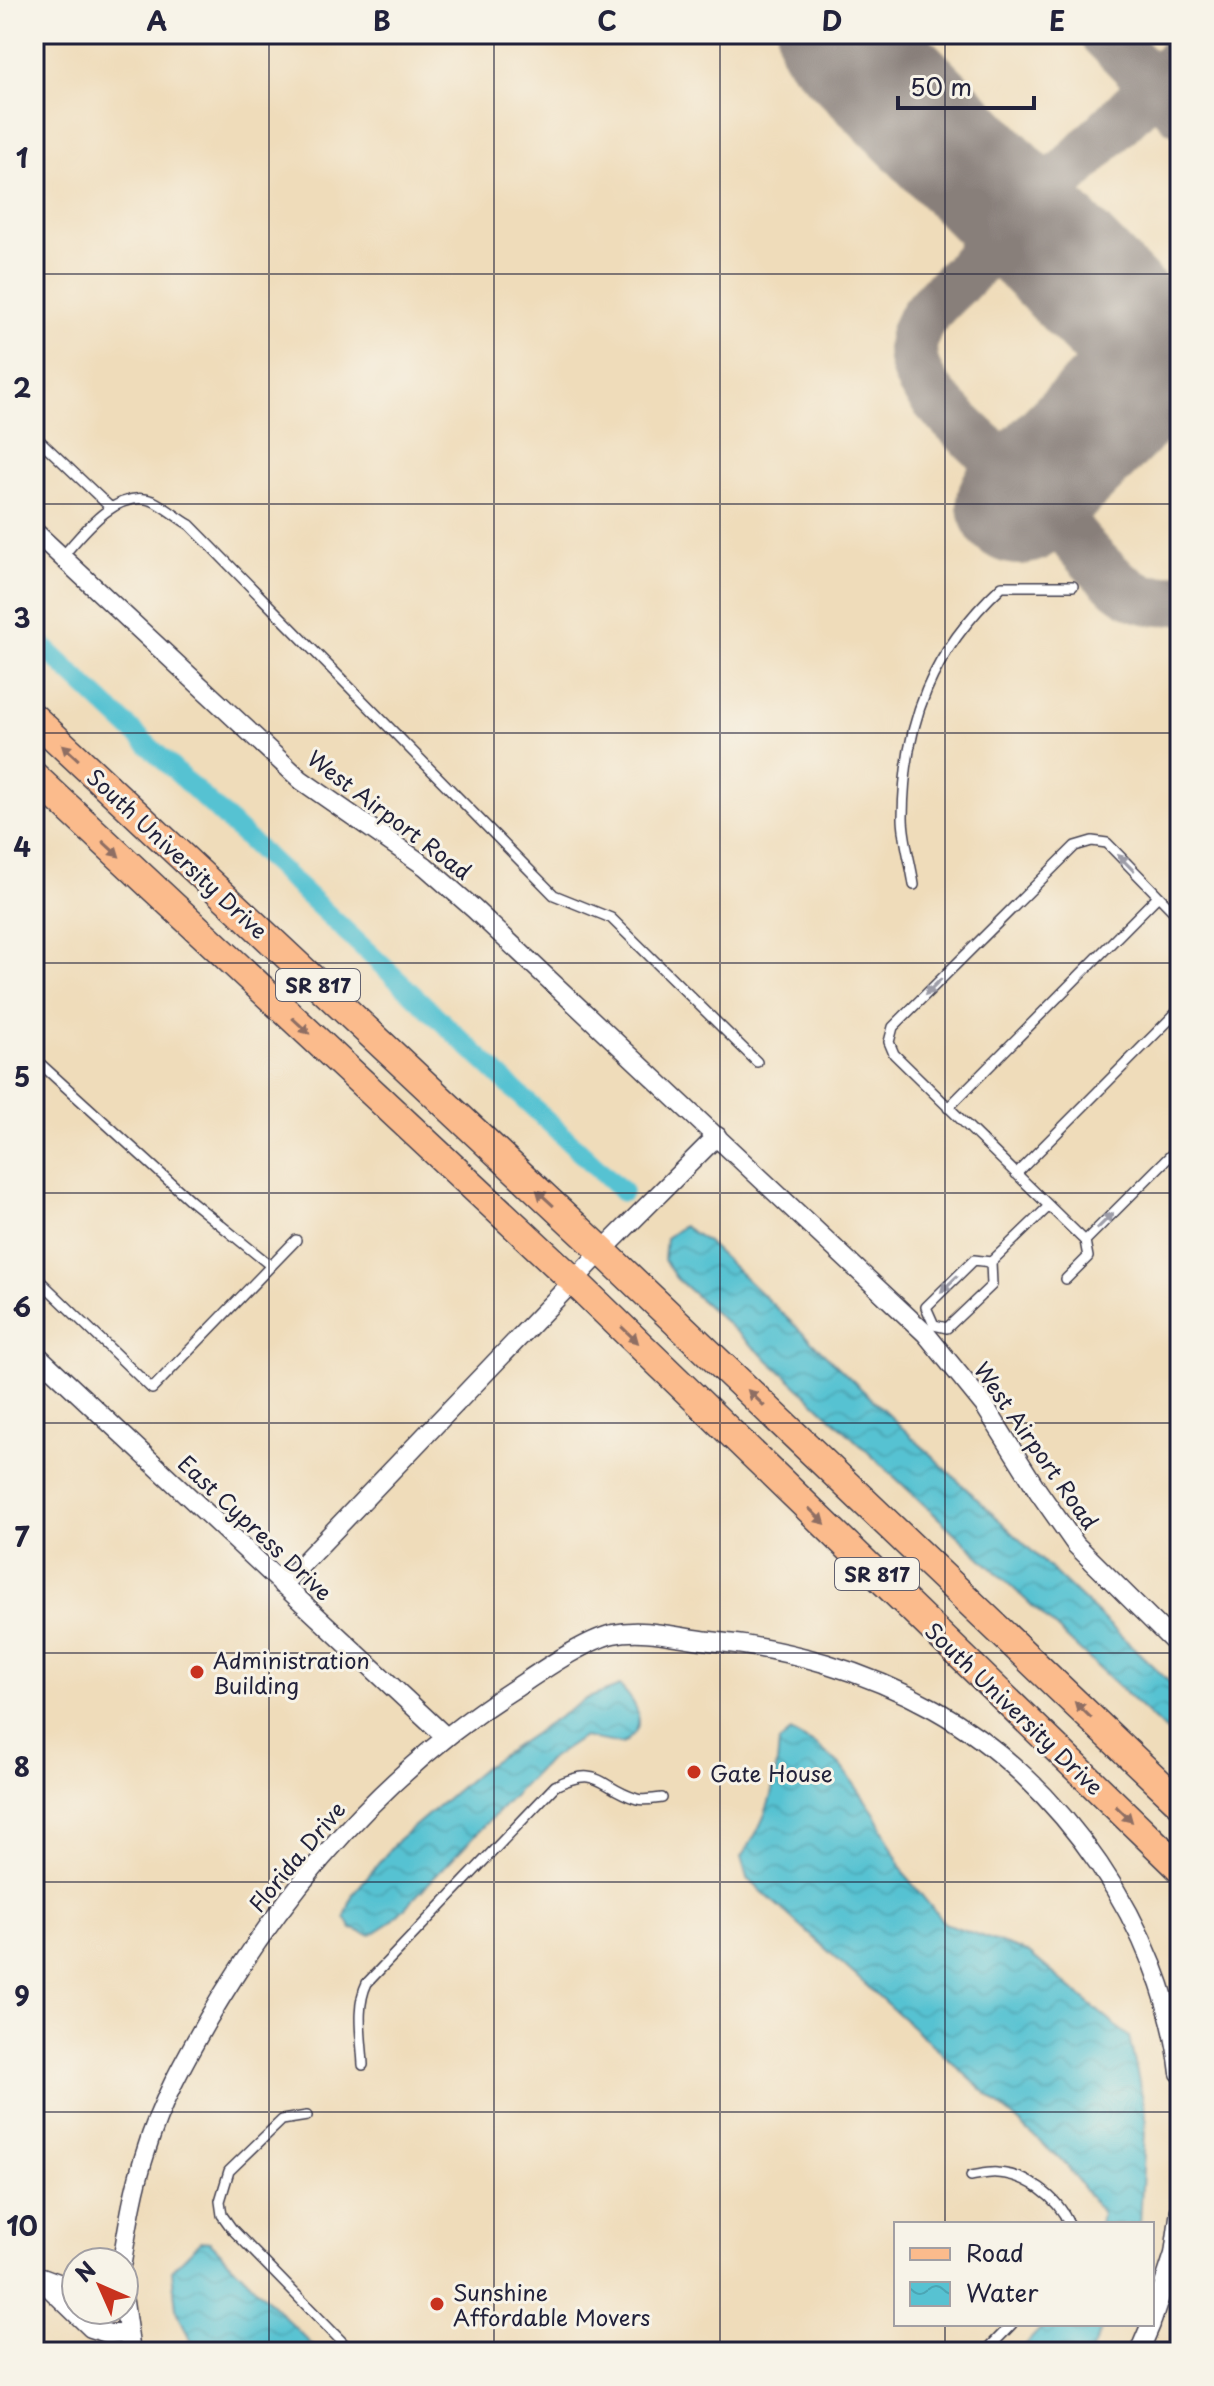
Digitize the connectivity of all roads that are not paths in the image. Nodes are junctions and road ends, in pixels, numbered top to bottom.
1 (34, 435) edge
2 (111, 508) junction
3 (34, 531) edge
4 (62, 557) junction
5 (1073, 586) dead end
6 (34, 718) edge
7 (34, 776) edge
8 (914, 885) dead end
9 (1158, 896) junction
10 (1180, 918) edge
11 (1180, 1009) edge
12 (34, 1058) edge
13 (757, 1062) dead end
14 (948, 1108) junction
15 (717, 1136) junction
16 (1180, 1146) edge
17 (1016, 1174) junction
18 (1048, 1207) junction
19 (296, 1240) dead end
20 (1085, 1241) junction
21 (602, 1251) junction
22 (991, 1262) junction
23 (271, 1266) junction
24 (34, 1275) edge
25 (1066, 1279) dead end
26 (574, 1281) junction
27 (930, 1329) junction
28 (34, 1352) edge
29 (282, 1585) junction
30 (1180, 1648) edge
31 (445, 1736) junction
32 (662, 1798) dead end
33 (1180, 1803) edge
34 (1180, 1868) edge
35 (363, 2065) dead end
36 (1180, 2073) edge
37 (307, 2116) dead end
38 (971, 2176) dead end
39 (1180, 2210) edge
40 (1068, 2222) edge
41 (125, 2246) edge
42 (35, 2274) edge
43 (60, 2284) edge
44 (1154, 2314) edge
45 (127, 2326) edge
46 (1010, 2326) edge
47 (1150, 2326) edge
48 (128, 2332) junction
49 (131, 2352) edge
50 (352, 2352) edge
51 (985, 2352) edge
52 (1139, 2352) edge

1 - 2 lane
2 - 4 lane
2 - 13 lane
3 - 4 street, West Airport Road
4 - 15 street, West Airport Road
5 - 8 lane
21 -> 6 main road, South University Drive / SR 817
7 -> 26 main road, South University Drive / SR 817
9 - 10 lane
9 - 14 lane
9 -> 14 lane
11 - 17 lane
12 - 23 lane
14 - 17 lane
15 - 21 street
15 - 27 street, West Airport Road
20 -> 16 lane
17 - 18 lane
18 - 20 lane
18 - 22 lane
19 - 23 lane
20 - 25 lane
21 - 26 street
33 -> 21 main road, South University Drive / SR 817
22 - 27 lane
22 -> 27 lane
23 - 24 lane
26 - 29 street
26 -> 34 main road, South University Drive / SR 817
27 - 30 street, West Airport Road
28 - 29 street, East Cypress Drive
29 - 31 street, East Cypress Drive
31 - 36 street, Florida Drive
31 - 41 street, Florida Drive
32 - 35 lane
37 - 50 lane
38 - 40 lane
39 - 44 street
42 - 43 street
42 - 48 street
45 - 48 street
46 - 51 lane
47 - 52 street
48 - 49 street

